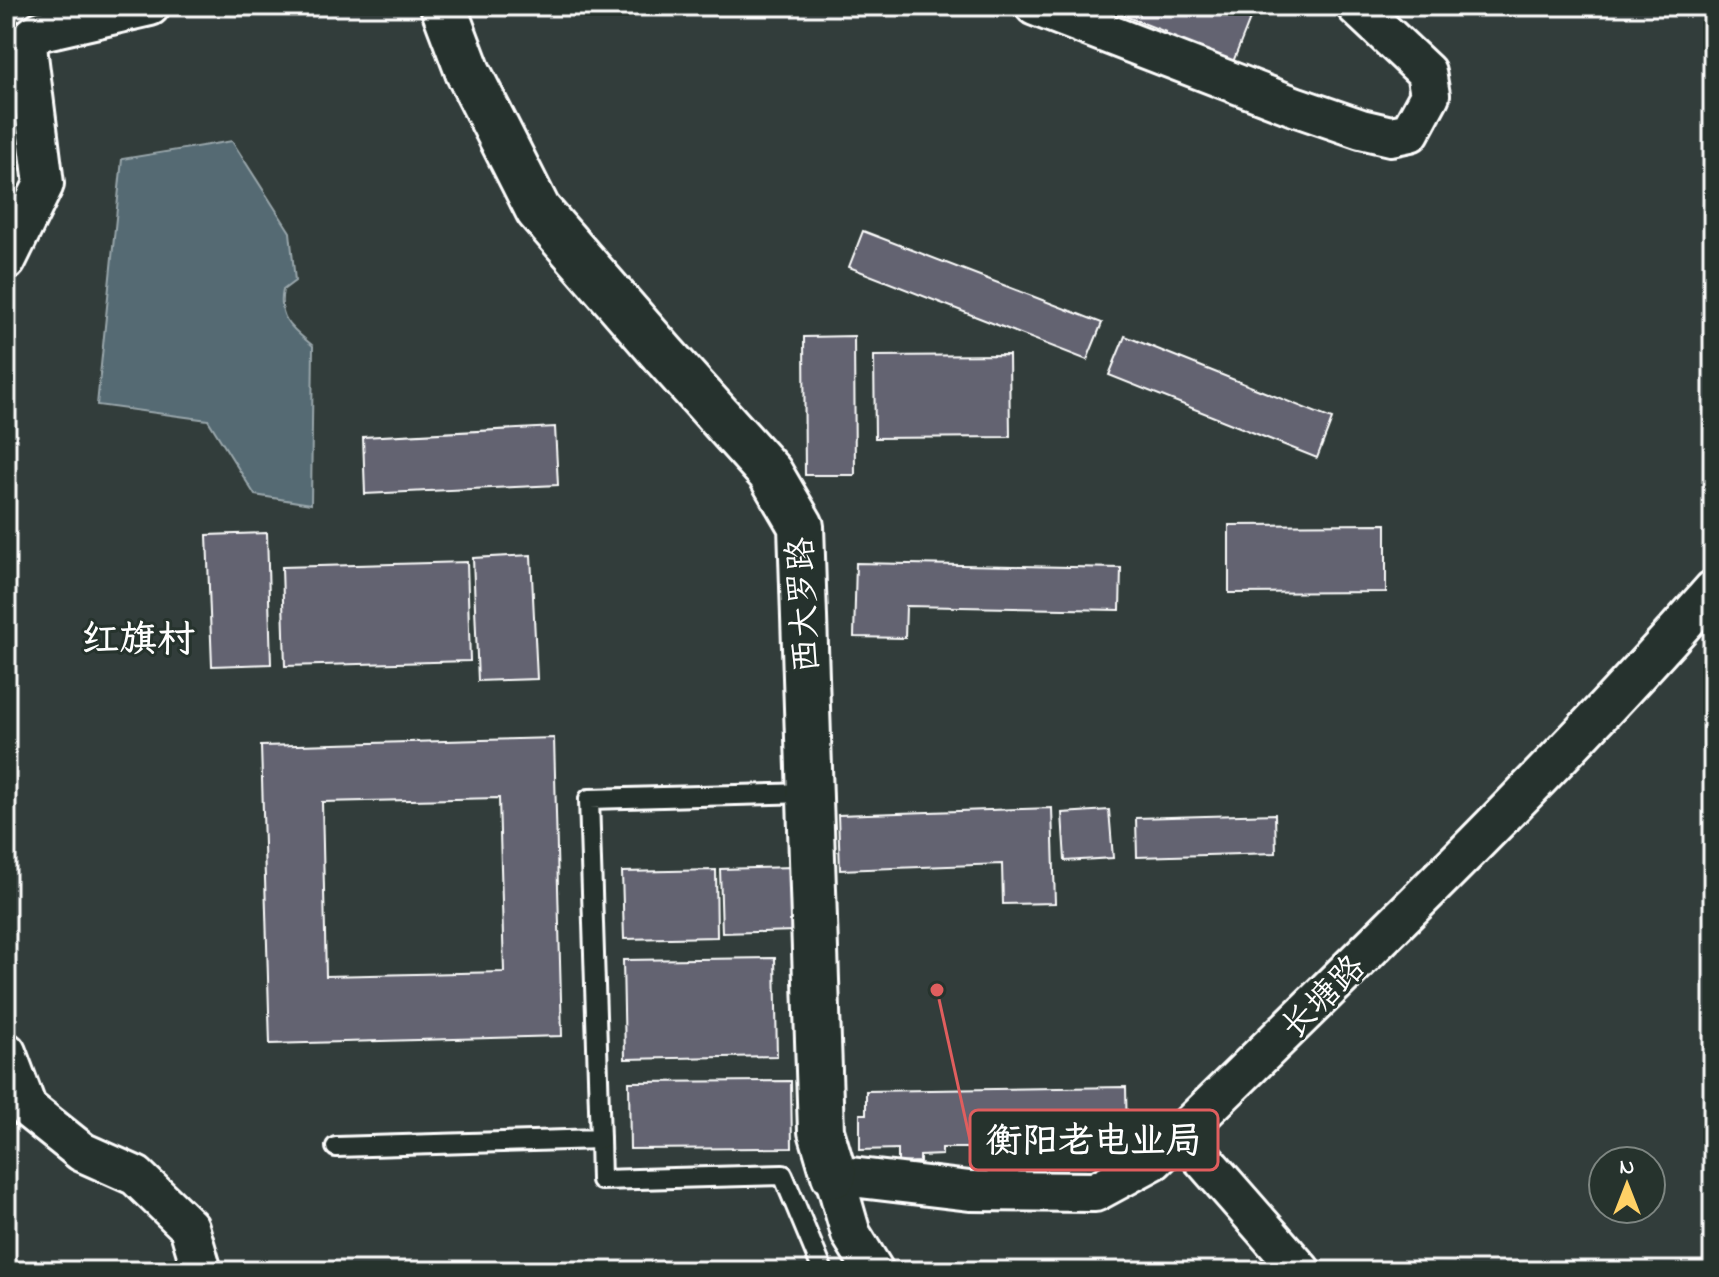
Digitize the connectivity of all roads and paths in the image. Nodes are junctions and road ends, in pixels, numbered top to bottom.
1 (150, 6) edge
2 (443, 6) edge
3 (1035, 6) edge
4 (1356, 6) edge
5 (6, 261) edge
6 (1713, 590) edge
7 (810, 793) junction
8 (6, 1052) edge
9 (1181, 1134) junction
10 (600, 1139) junction
11 (336, 1147) dead end
12 (834, 1175) junction
13 (202, 1271) edge
14 (823, 1271) edge
15 (874, 1271) edge
16 (1301, 1271) edge

1 - 5 street
2 - 7 street, 西大罗路
3 - 4 street
6 - 9 street, 长塘路
7 - 10 lane
7 - 12 street, 西大罗路
8 - 13 street
9 - 12 street, 长塘路
9 - 16 street
10 - 11 lane
10 - 14 lane
12 - 15 street

